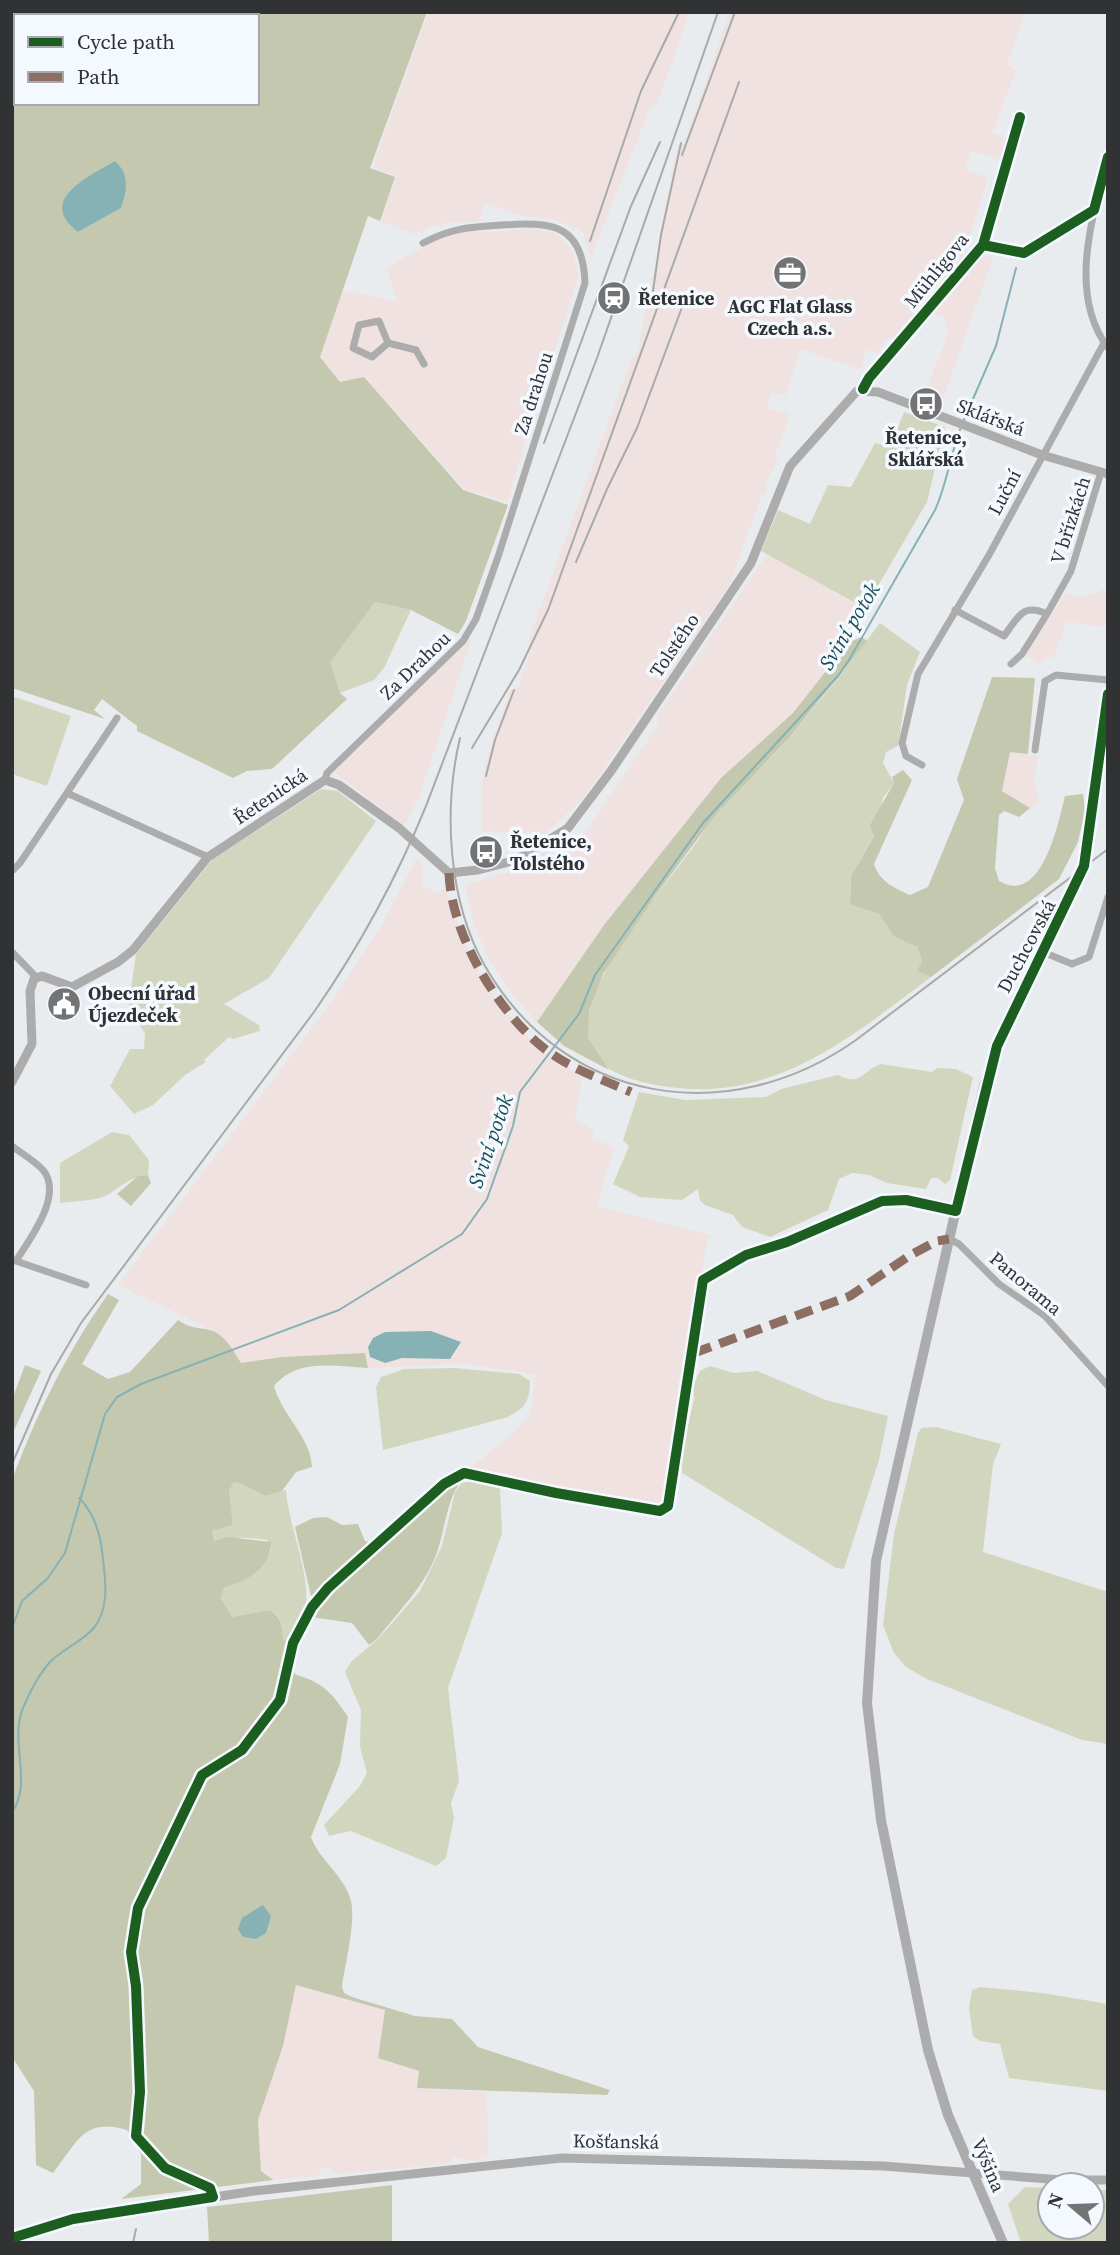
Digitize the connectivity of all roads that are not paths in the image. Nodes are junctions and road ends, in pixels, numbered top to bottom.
1 (1020, 117) dead end
2 (1108, 157) edge
3 (1094, 210) junction
4 (424, 243) dead end
5 (983, 245) junction
6 (388, 343) junction
7 (1106, 346) edge
8 (424, 363) dead end
9 (863, 389) junction
10 (1042, 455) junction
11 (1105, 473) edge
12 (512, 514) joint
13 (955, 610) junction
14 (1047, 614) junction
15 (1011, 664) dead end
16 (1108, 680) edge
17 (1108, 694) edge
18 (117, 718) dead end
19 (1035, 751) dead end
20 (922, 765) dead end
21 (325, 780) junction
22 (67, 793) junction
23 (208, 857) junction
24 (12, 871) edge
25 (449, 873) joint
26 (1108, 897) edge
27 (12, 952) edge
28 (1043, 952) junction
29 (37, 978) junction
30 (12, 1082) edge
31 (12, 1146) edge
32 (949, 1239) junction
33 (14, 1261) edge
34 (86, 1285) dead end
35 (936, 1296) joint
36 (1108, 1387) edge
37 (973, 2171) junction
38 (1108, 2180) edge
39 (12, 2238) edge
40 (1003, 2243) edge

1 - 5 street, Mühligova
2 - 3 street
3 - 5 street
3 - 7 street
4 - 12 street, Za drahou
5 - 9 street, Mühligova
6 - 6 street
6 - 8 street
7 - 10 street, Luční
9 - 10 street, Sklářská
9 - 25 street, Tolstého
10 - 11 street, Sklářská
10 - 13 street, Luční
11 - 14 street, V břízkách
12 - 21 street, Za Drahou
13 - 14 street
13 - 20 street, Luční
14 - 15 street, V břízkách
16 - 19 street
17 - 28 main road, Duchcovská
18 - 22 street
21 - 23 street, Řetenická
21 - 25 street, Řetenická
22 - 23 street
22 - 24 street
23 - 29 street, Řetenická
26 - 28 street
27 - 29 street
28 - 32 main road, Duchcovská
29 - 30 street
31 - 33 street
32 - 35 main road, Duchcovská
32 - 36 street, Panorama
33 - 34 street
35 - 37 main road, Výšina
37 - 38 street, Košťanská
37 - 39 street, Košťanská
37 - 40 main road, Výšina

